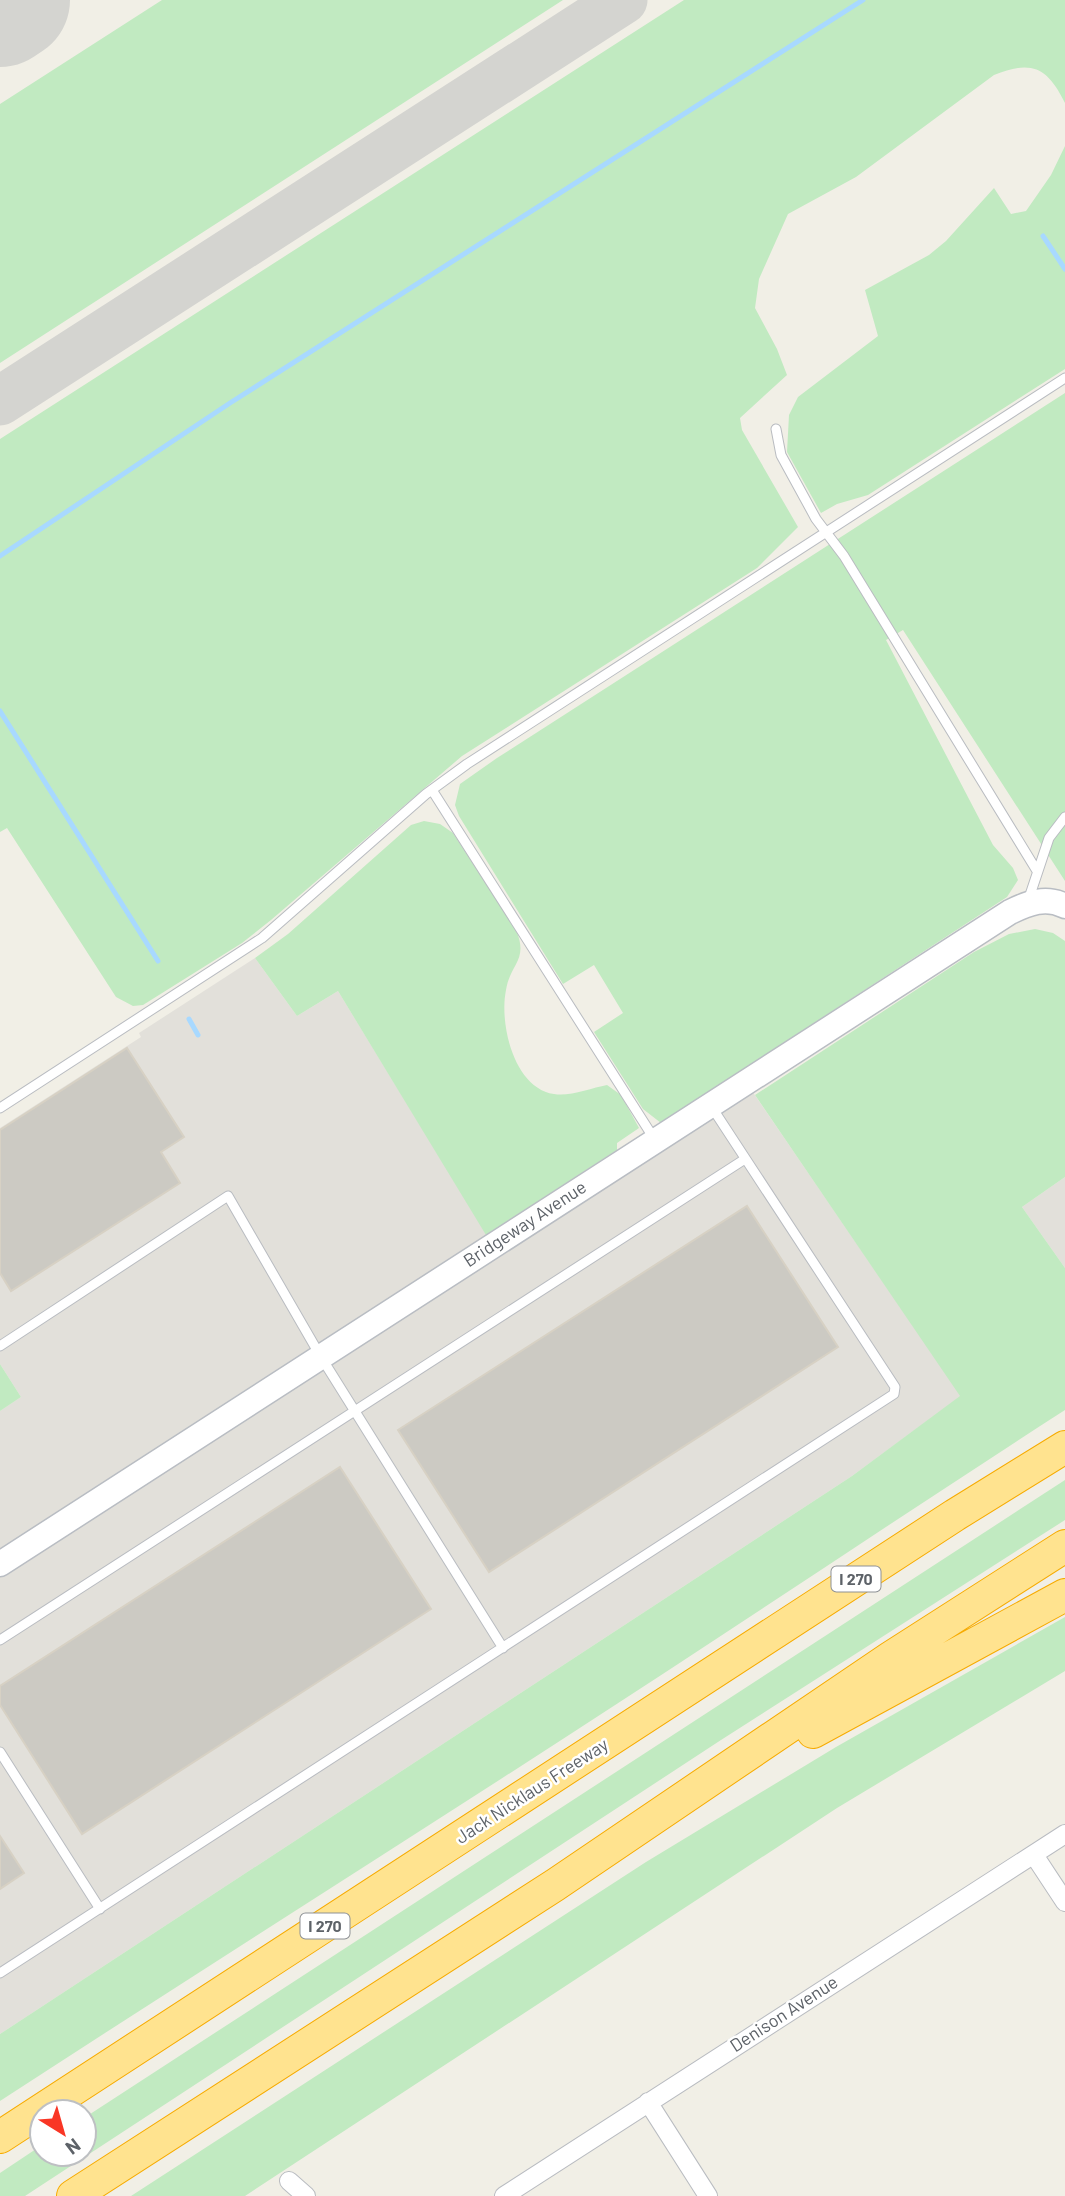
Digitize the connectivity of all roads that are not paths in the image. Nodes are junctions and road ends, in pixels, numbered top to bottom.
1 (1065, 378) edge
2 (776, 429) dead end
3 (826, 531) junction
4 (432, 790) junction
5 (1065, 817) edge
6 (1037, 871) junction
7 (1028, 903) junction
8 (1061, 904) edge
9 (710, 1105) junction
10 (0, 1108) edge
11 (655, 1140) junction
12 (745, 1159) junction
13 (0, 1346) edge
14 (321, 1357) junction
15 (354, 1409) junction
16 (1065, 1447) edge
17 (1065, 1546) edge
18 (0, 1564) edge
19 (1065, 1595) edge
20 (0, 1640) edge
21 (503, 1648) junction
22 (0, 1752) edge
23 (681, 1800) junction
24 (1065, 1834) edge
25 (1034, 1855) junction
26 (1065, 1902) edge
27 (100, 1909) junction
28 (0, 1973) edge
29 (648, 2102) junction
30 (0, 2137) edge
31 (289, 2181) dead end
32 (73, 2196) edge
33 (306, 2196) edge
34 (504, 2196) edge
35 (708, 2196) edge

1 - 3 lane
2 - 3 lane
3 - 4 lane
3 - 6 lane
4 - 10 lane
4 - 11 lane
5 - 6 lane
6 - 7 lane
7 - 8 street, Bridgeway Avenue
7 - 9 street, Bridgeway Avenue
9 - 11 street, Bridgeway Avenue
9 - 12 lane
11 - 14 street, Bridgeway Avenue
12 - 15 lane
12 - 21 lane
13 - 14 lane
14 - 15 lane
14 - 18 street, Bridgeway Avenue
15 - 20 lane
15 - 21 lane
16 - 30 highway, Jack Nicklaus Freeway / I 270
17 - 23 highway
19 - 23 highway
21 - 27 lane
22 - 27 lane
23 - 32 highway
24 - 25 street, Denison Avenue
25 - 26 street
25 - 29 street, Denison Avenue
27 - 28 lane
29 - 34 street, Denison Avenue
29 - 35 street
31 - 33 street

